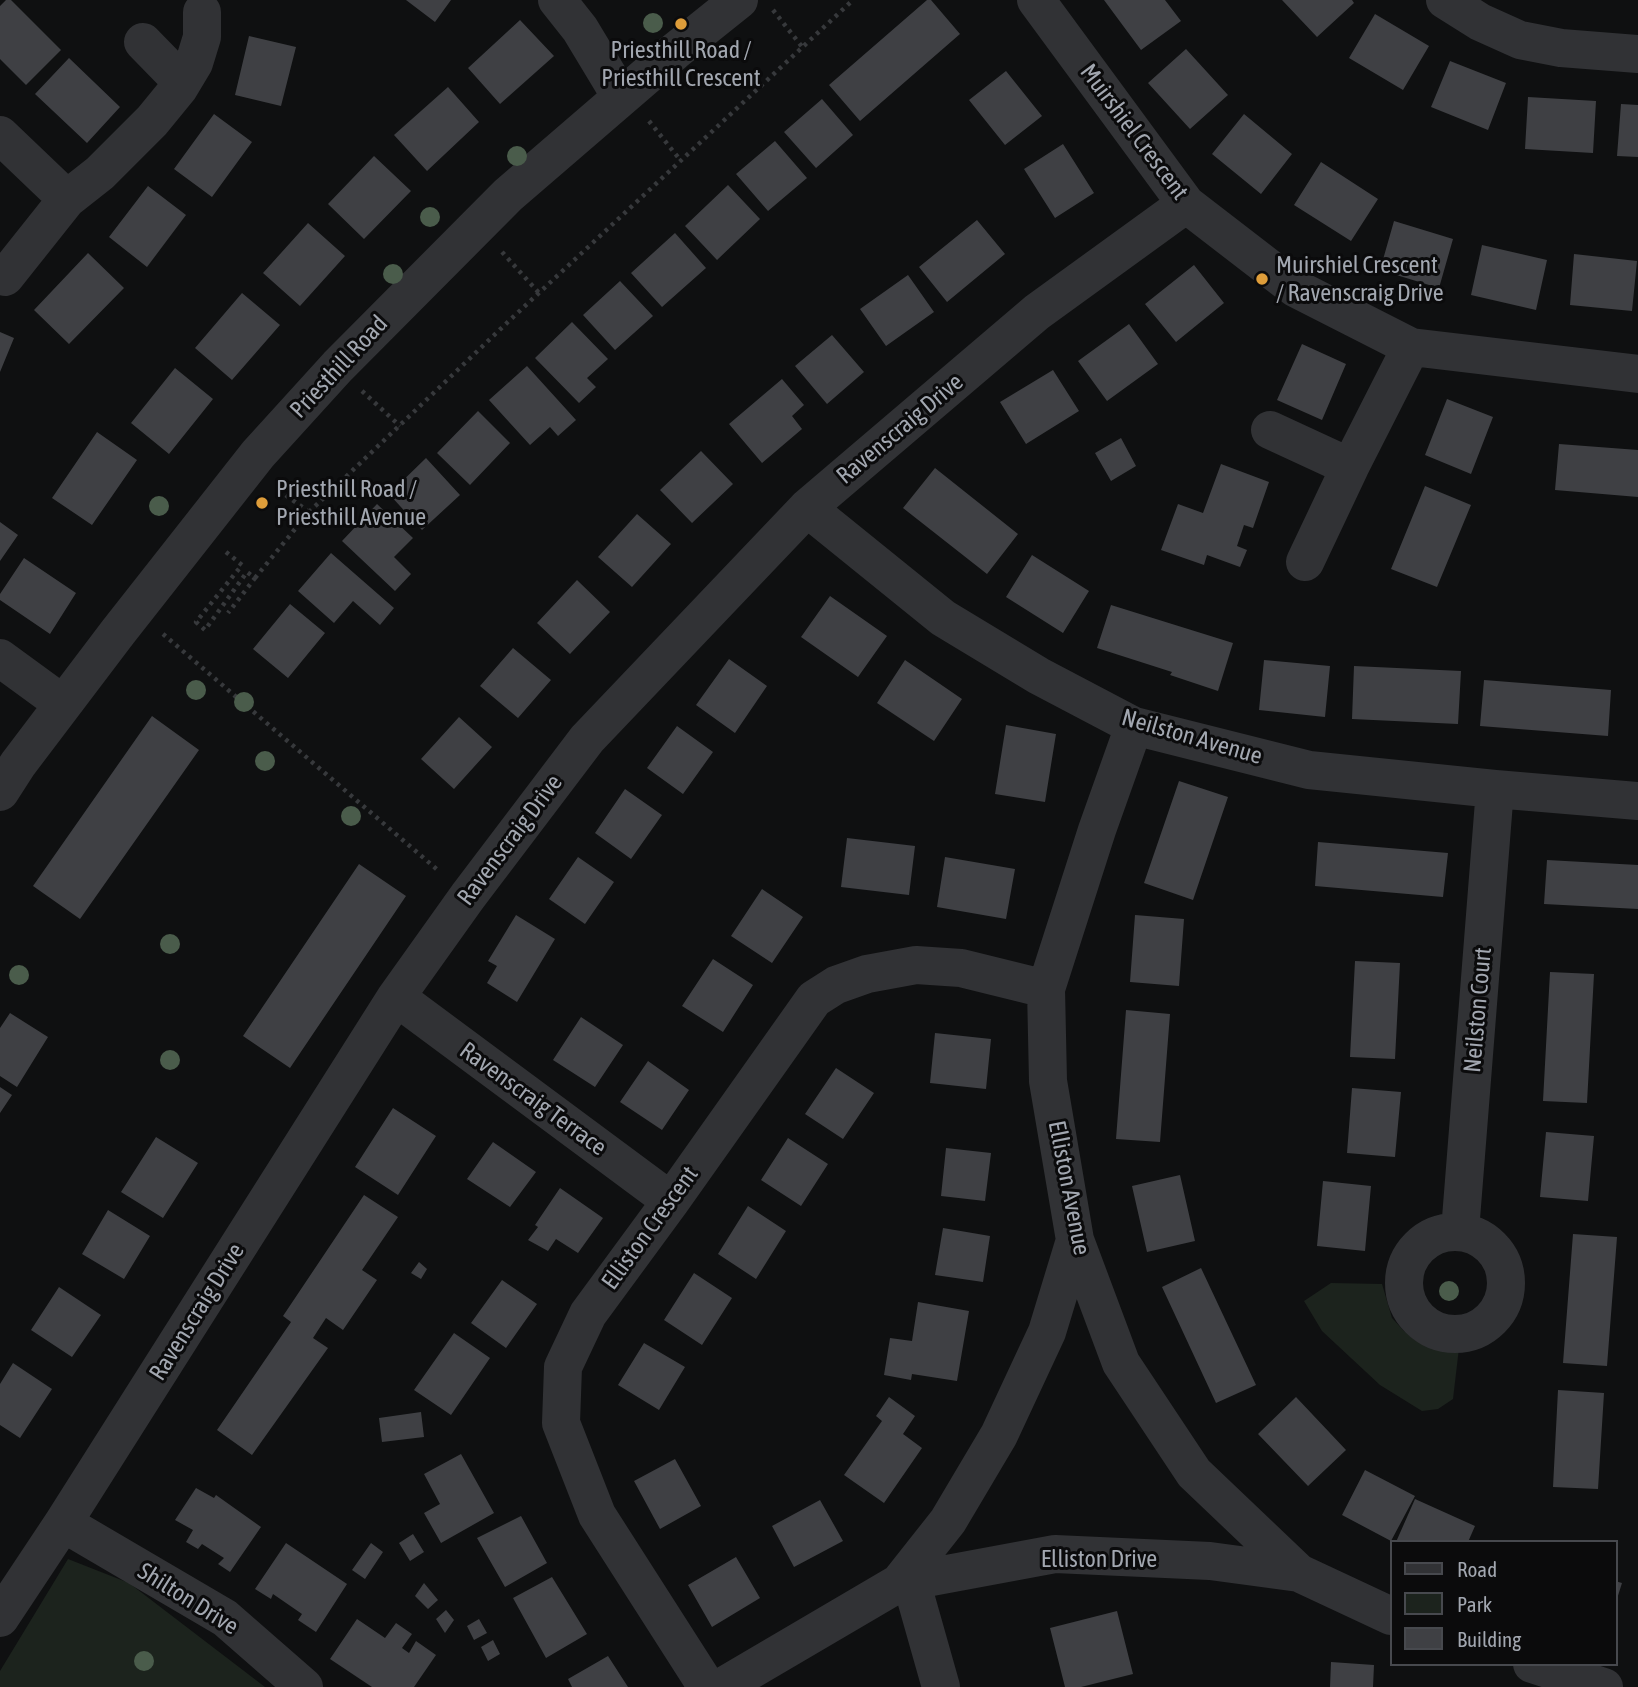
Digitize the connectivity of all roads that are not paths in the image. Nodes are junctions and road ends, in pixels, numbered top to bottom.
1 (557, 0) edge
2 (1036, 0) edge
3 (1445, 0) edge
4 (756, 5) edge
5 (202, 12) dead end
6 (143, 43) dead end
7 (1638, 54) edge
8 (182, 82) junction
9 (624, 95) junction
10 (0, 135) edge
11 (66, 200) junction
12 (1186, 204) junction
13 (5, 277) dead end
14 (1411, 346) junction
15 (1638, 374) edge
16 (1270, 430) dead end
17 (1350, 467) junction
18 (807, 508) junction
19 (1305, 562) dead end
20 (0, 658) edge
21 (63, 704) junction
22 (1134, 726) junction
23 (1495, 789) junction
24 (0, 792) edge
25 (1638, 801) edge
26 (1046, 989) junction
27 (396, 998) junction
28 (671, 1201) junction
29 (1460, 1231) dead end
30 (1075, 1240) junction
31 (63, 1523) junction
32 (1299, 1573) junction
33 (905, 1582) junction
34 (1390, 1616) edge
35 (0, 1618) edge
36 (1539, 1673) edge
37 (304, 1687) edge
38 (706, 1687) edge
39 (722, 1687) edge
40 (941, 1687) edge
41 (1604, 1687) edge

1 - 9 street
2 - 12 street, Muirshiel Crescent
3 - 7 street
4 - 9 street, Priesthill Road
5 - 8 street
6 - 8 street
8 - 11 street
9 - 21 street, Priesthill Road
10 - 11 street
11 - 13 street
12 - 14 street, Muirshiel Crescent
12 - 18 street, Ravenscraig Drive
14 - 15 street, Muirshiel Crescent
14 - 17 street
16 - 17 street
17 - 19 street
18 - 22 street, Neilston Avenue
18 - 27 street, Ravenscraig Drive
20 - 21 street
21 - 24 street, Priesthill Road
22 - 23 street, Neilston Avenue
22 - 26 street, Elliston Avenue
23 - 25 street, Neilston Avenue
23 - 29 street, Neilston Court
26 - 28 street, Elliston Crescent
26 - 30 street, Elliston Avenue
27 - 28 street, Ravenscraig Terrace
27 - 31 street, Ravenscraig Drive
28 - 38 street, Elliston Crescent
30 - 32 street, Elliston Avenue
30 - 33 street, Elliston Drive
31 - 35 street, Ravenscraig Drive
31 - 37 street, Shilton Drive
32 - 33 street, Elliston Drive
32 - 34 street, Elliston Avenue
33 - 39 street, Elliston Drive
33 - 40 street
36 - 41 street

